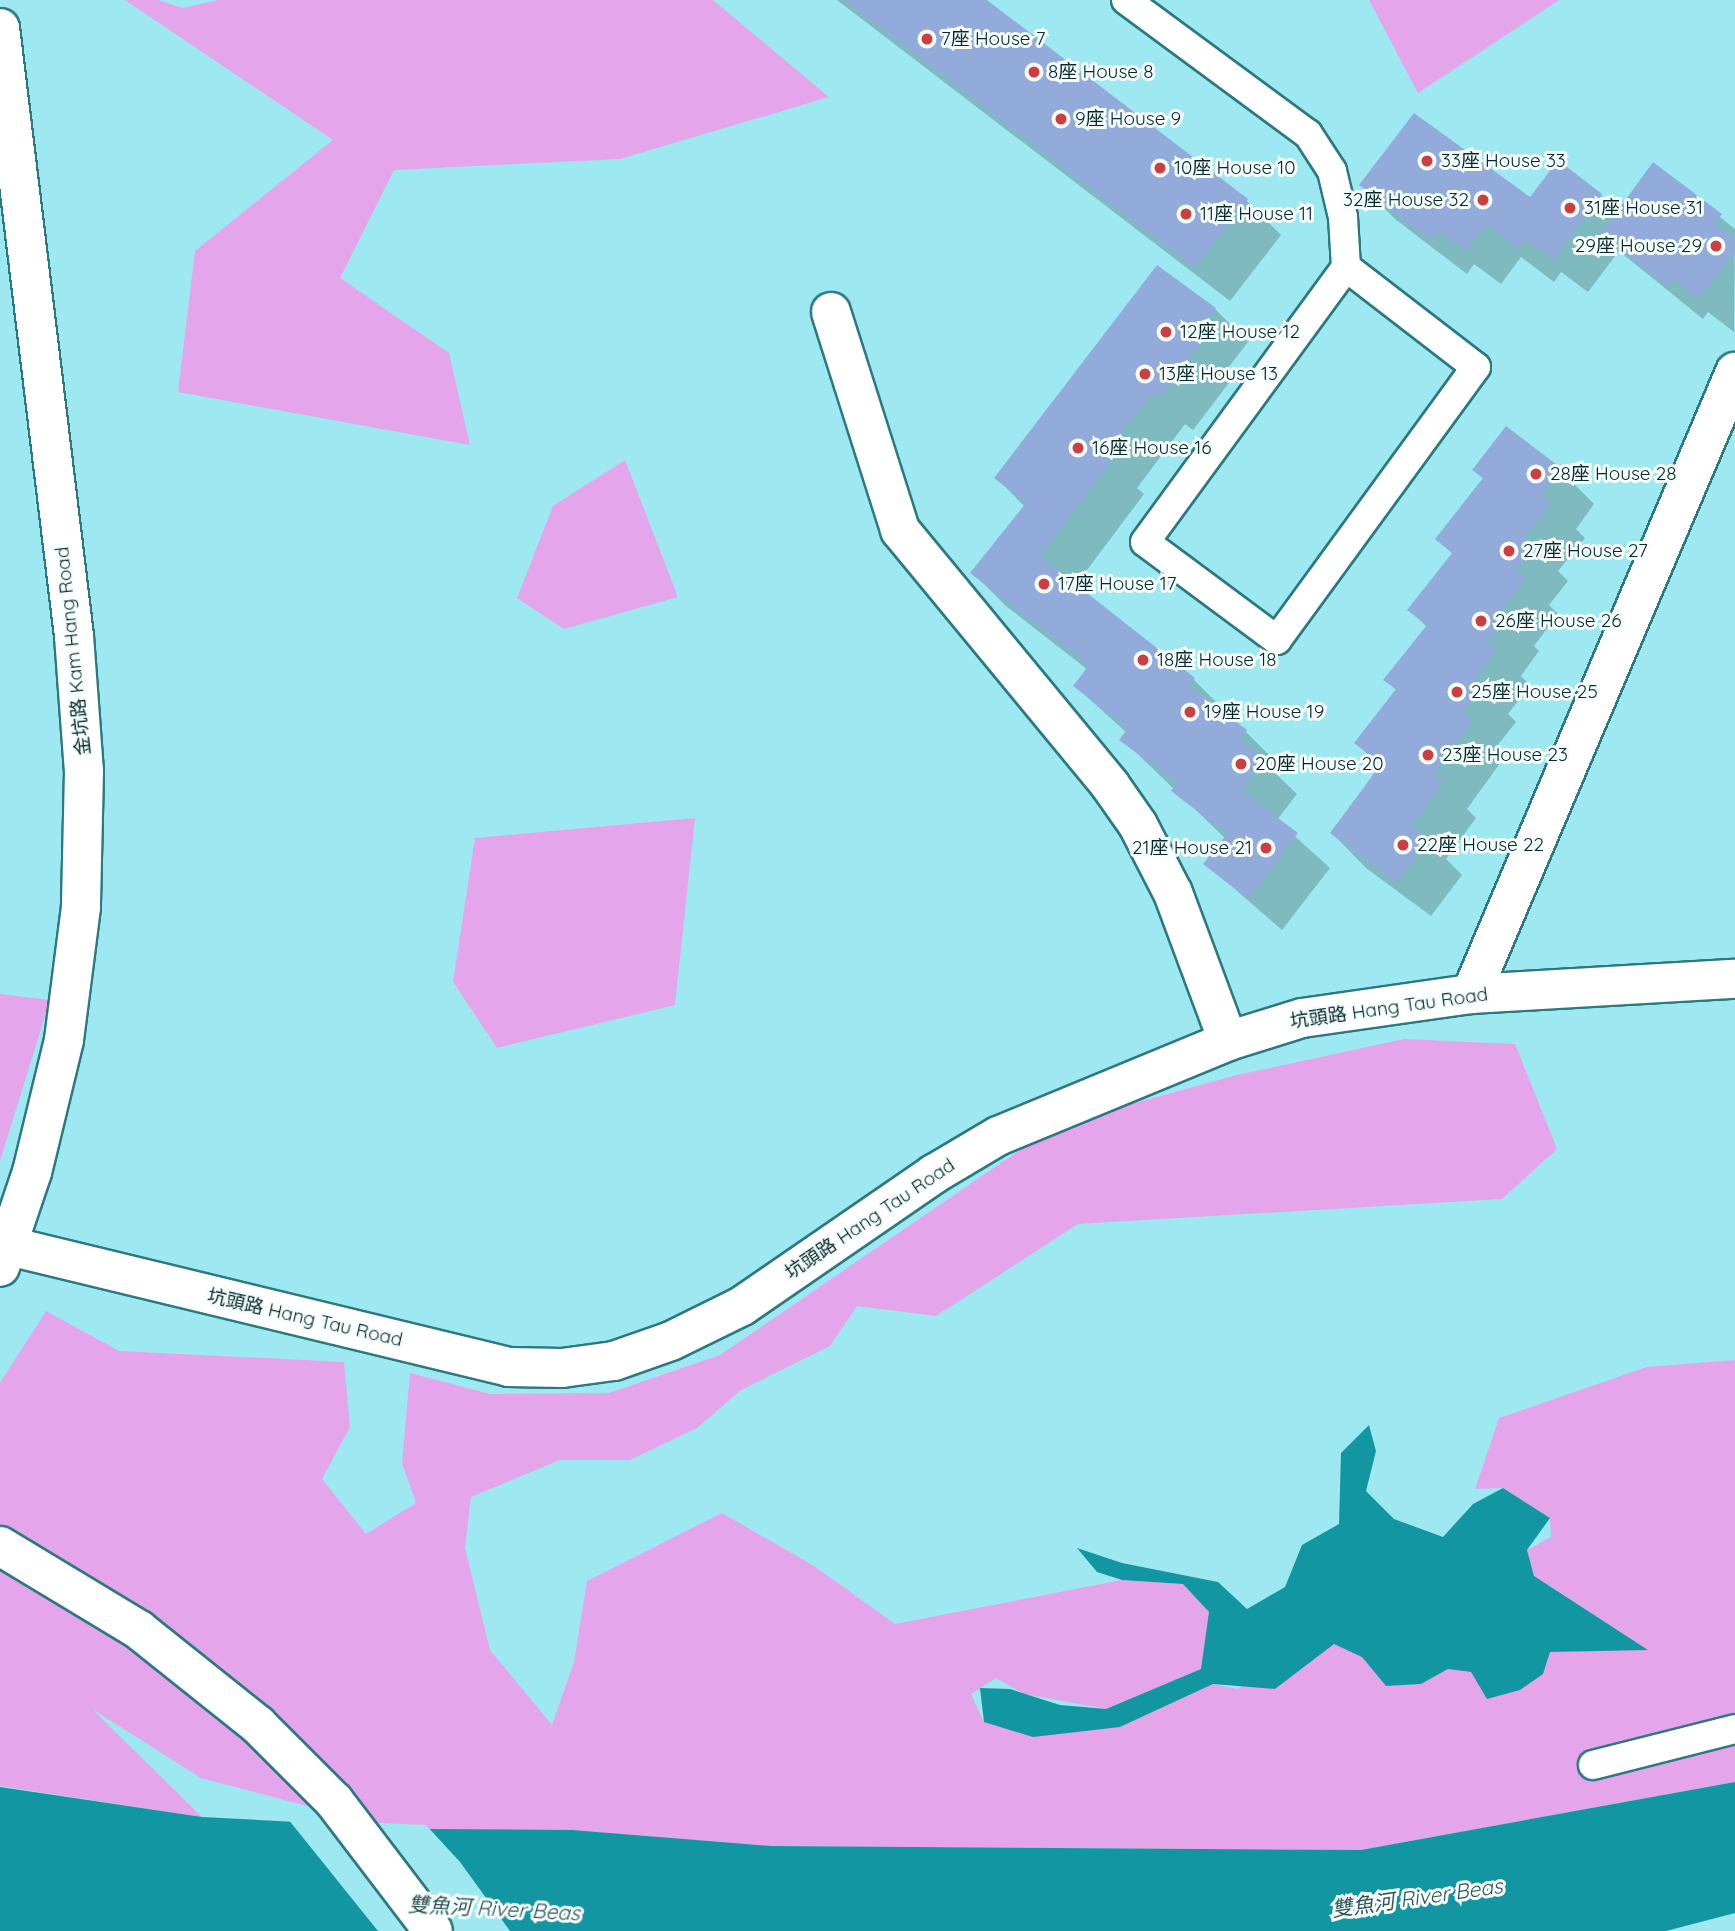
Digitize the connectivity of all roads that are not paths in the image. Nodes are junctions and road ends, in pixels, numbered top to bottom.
1 (1126, 0) edge
2 (0, 28) edge
3 (1346, 267) junction
4 (831, 312) dead end
5 (1735, 372) edge
6 (1735, 979) edge
7 (1471, 994) junction
8 (1228, 1041) junction
9 (4, 1256) edge
10 (0, 1546) edge
11 (1735, 1729) edge
12 (1593, 1765) dead end
13 (433, 1931) edge

1 - 3 lane
2 - 9 street, 金坑路 Kam Hang Road
3 - 3 lane
4 - 8 street
5 - 7 street
6 - 7 street, 坑頭路 Hang Tau Road
7 - 8 street, 坑頭路 Hang Tau Road
8 - 9 street, 坑頭路 Hang Tau Road
10 - 13 street
11 - 12 lane

